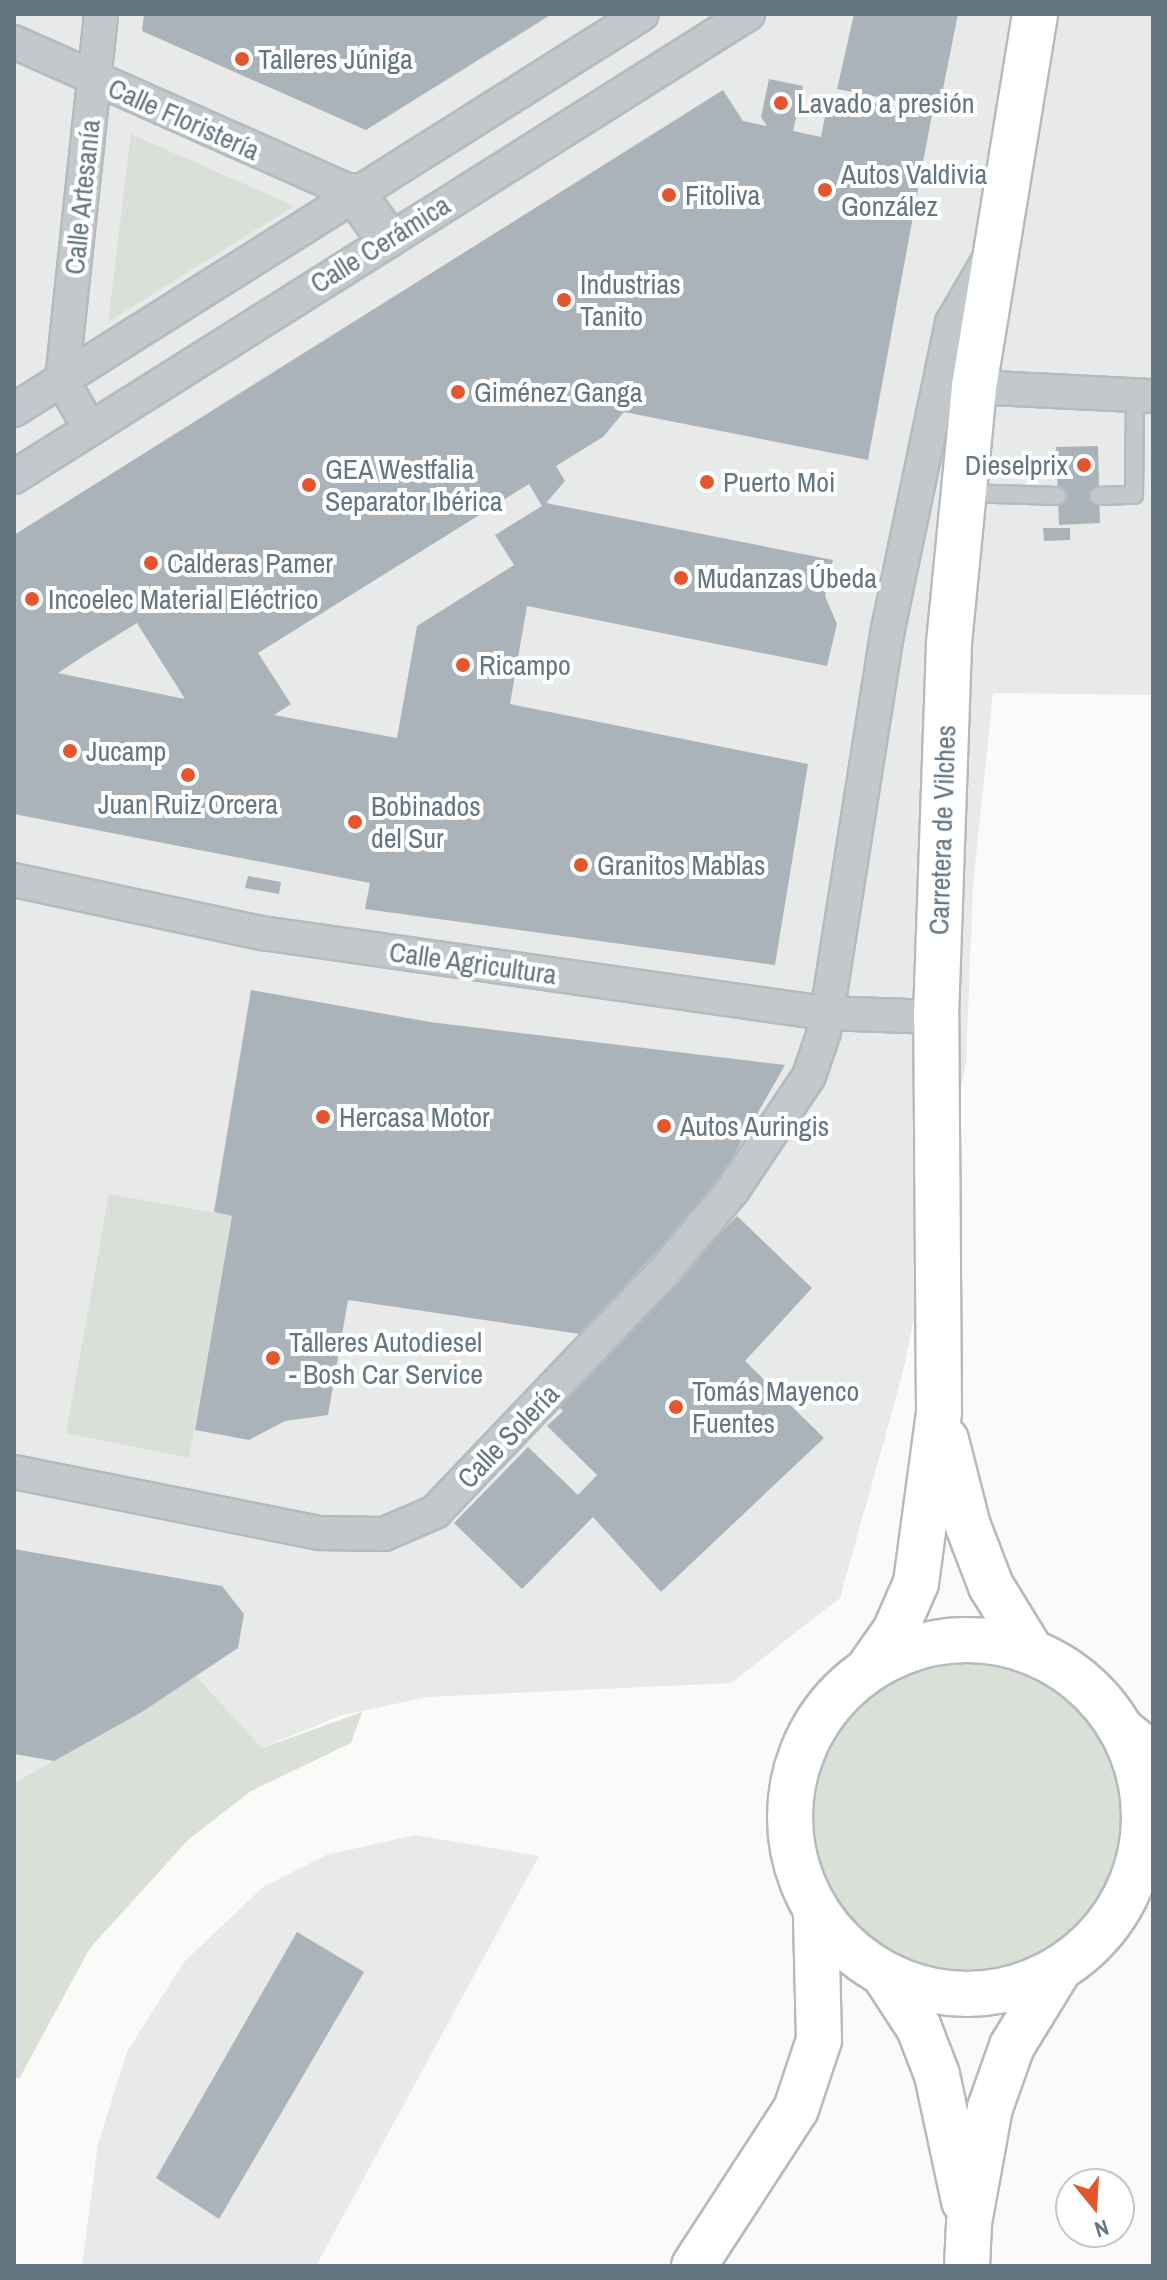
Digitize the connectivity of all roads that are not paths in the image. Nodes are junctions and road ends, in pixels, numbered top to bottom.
1 (101, 14) edge
2 (642, 14) edge
3 (748, 14) edge
4 (1035, 14) edge
5 (14, 42) edge
6 (95, 79) junction
7 (355, 194) junction
8 (387, 238) junction
9 (994, 251) junction
10 (62, 380) junction
11 (974, 387) junction
12 (1144, 397) edge
13 (14, 410) edge
14 (90, 429) junction
15 (14, 477) edge
16 (963, 493) junction
17 (1057, 496) dead end
18 (1099, 496) dead end
19 (14, 880) edge
20 (825, 1013) junction
21 (936, 1017) junction
22 (939, 1412) junction
23 (14, 1472) edge
24 (1031, 1651) junction
25 (869, 1668) junction
26 (1139, 1743) edge
27 (816, 1914) junction
28 (1058, 1971) junction
29 (885, 1976) junction
30 (969, 2223) junction
31 (694, 2266) edge
32 (967, 2266) edge

1 - 6 street, Calle Artesanía
2 - 7 street, Calle Cerámica
3 - 8 street, Calle Cerámica
4 - 9 main road, Carretera de Vilches
5 - 6 street, Calle Floristería
6 - 7 street, Calle Floristería
6 - 10 street, Calle Artesanía
7 - 8 street
7 - 10 street, Calle Cerámica
8 - 14 street, Calle Cerámica
9 - 11 main road, Carretera de Vilches
9 - 20 street, Carretera de Vilches
10 - 13 street, Calle Cerámica
10 - 14 street
11 - 12 street
11 - 16 main road, Carretera de Vilches
12 - 18 lane
14 - 15 street, Calle Cerámica
16 - 17 lane
16 - 21 main road, Carretera de Vilches
19 - 20 street, Calle Agricultura
20 - 21 street, Calle Agricultura
20 - 23 street, Calle Solería
21 - 22 main road, Carretera de Vilches
22 - 24 main road, Carretera de Vilches
22 - 25 main road, Carretera de Vilches
24 - 25 main road
24 - 26 main road
25 - 27 main road
26 - 28 main road
27 - 29 main road
27 - 31 main road
28 - 29 main road
28 - 30 main road
29 - 30 main road
30 - 32 main road

